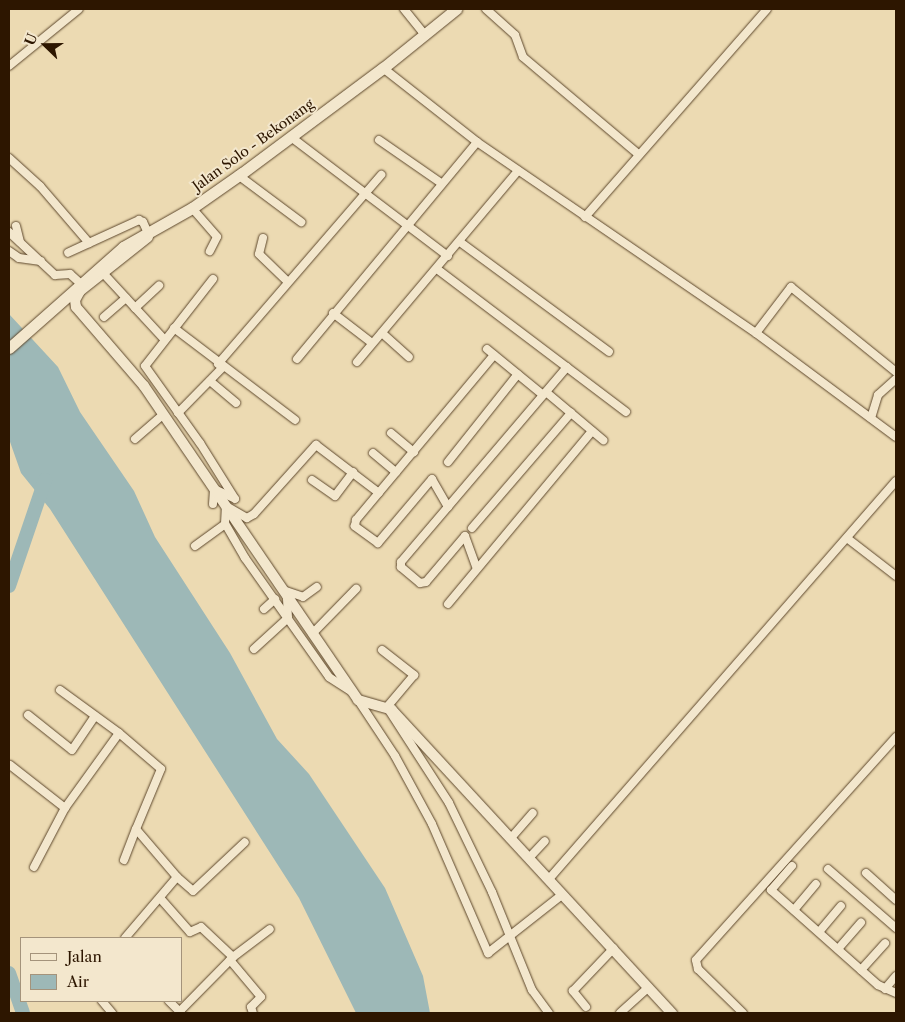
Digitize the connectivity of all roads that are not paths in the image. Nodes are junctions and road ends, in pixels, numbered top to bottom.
1 (79, 9) edge
2 (404, 9) edge
3 (456, 9) edge
4 (486, 9) edge
5 (767, 9) edge
6 (425, 35) junction
7 (9, 66) edge
8 (383, 68) junction
9 (290, 136) junction
10 (379, 140) dead end
11 (477, 142) junction
12 (638, 154) junction
13 (9, 158) edge
14 (518, 171) junction
15 (381, 175) dead end
16 (238, 176) junction
17 (441, 183) junction
18 (366, 193) junction
19 (192, 208) junction
20 (585, 217) junction
21 (301, 222) dead end
22 (407, 223) junction
23 (16, 226) dead end
24 (158, 227) junction
25 (9, 232) edge
26 (148, 233) junction
27 (263, 238) dead end
28 (20, 242) junction
29 (460, 242) junction
30 (89, 243) junction
31 (9, 250) edge
32 (210, 251) dead end
33 (68, 253) dead end
34 (448, 256) junction
35 (43, 262) junction
36 (437, 269) junction
37 (103, 273) junction
38 (213, 279) dead end
39 (287, 281) junction
40 (80, 284) junction
41 (159, 286) dead end
42 (126, 298) junction
43 (135, 308) junction
44 (332, 313) junction
45 (104, 317) dead end
46 (174, 328) junction
47 (382, 333) junction
48 (756, 333) junction
49 (164, 339) junction
50 (372, 344) junction
51 (9, 348) edge
52 (487, 350) dead end
53 (609, 352) dead end
54 (494, 355) junction
55 (409, 357) dead end
56 (297, 359) dead end
57 (357, 362) dead end
58 (220, 366) junction
59 (567, 367) junction
60 (896, 372) edge
61 (518, 374) junction
62 (896, 379) edge
63 (210, 381) junction
64 (544, 393) junction
65 (236, 403) dead end
66 (178, 412) junction
67 (626, 412) dead end
68 (571, 413) junction
69 (163, 415) junction
70 (871, 418) junction
71 (295, 420) dead end
72 (592, 430) junction
73 (391, 433) dead end
74 (896, 437) edge
75 (135, 439) dead end
76 (603, 440) dead end
77 (414, 452) junction
78 (373, 453) dead end
79 (448, 462) dead end
80 (353, 472) junction
81 (396, 472) junction
82 (312, 480) dead end
83 (896, 481) edge
84 (214, 489) junction
85 (893, 491) edge
86 (379, 493) junction
87 (213, 504) dead end
88 (226, 506) junction
89 (448, 506) junction
90 (225, 524) junction
91 (472, 528) dead end
92 (847, 538) junction
93 (195, 546) dead end
94 (476, 567) junction
95 (896, 576) edge
96 (317, 587) dead end
97 (356, 589) dead end
98 (285, 594) junction
99 (275, 599) junction
100 (448, 604) dead end
101 (264, 609) dead end
102 (288, 618) junction
103 (314, 633) junction
104 (254, 649) dead end
105 (382, 650) dead end
106 (60, 690) dead end
107 (355, 696) junction
108 (384, 706) junction
109 (28, 715) dead end
110 (95, 716) junction
111 (119, 733) junction
112 (895, 742) edge
113 (10, 765) edge
114 (65, 808) junction
115 (533, 813) dead end
116 (136, 829) junction
117 (511, 838) junction
118 (545, 841) dead end
119 (245, 842) dead end
120 (529, 858) junction
121 (124, 860) dead end
122 (792, 866) dead end
123 (34, 867) dead end
124 (828, 869) dead end
125 (866, 873) dead end
126 (177, 877) junction
127 (549, 879) junction
128 (816, 884) dead end
129 (563, 894) junction
130 (160, 898) junction
131 (896, 900) edge
132 (841, 906) dead end
133 (794, 910) junction
134 (861, 923) dead end
135 (896, 928) edge
136 (270, 929) dead end
137 (819, 932) junction
138 (510, 936) junction
139 (126, 937) edge
140 (885, 943) dead end
141 (614, 948) junction
142 (838, 949) junction
143 (232, 958) junction
144 (861, 970) junction
145 (896, 976) edge
146 (648, 988) junction
147 (885, 989) junction
148 (896, 993) edge
149 (103, 1002) edge
150 (170, 1002) edge
151 (736, 1006) junction
152 (586, 1007) dead end
153 (180, 1012) edge
154 (112, 1013) edge
155 (254, 1013) edge
156 (549, 1013) edge
157 (620, 1013) edge
158 (672, 1013) edge
159 (730, 1013) edge
160 (743, 1013) edge

1 - 7 street
2 - 6 street
3 - 6 main road, Jalan Solo - Bekonang
4 - 12 street
5 - 12 street
6 - 8 main road, Jalan Solo - Bekonang
8 - 9 main road, Jalan Solo - Bekonang
8 - 11 street
9 - 16 main road, Jalan Solo - Bekonang
9 - 18 street
10 - 17 street
11 - 14 street
11 - 17 street
12 - 20 street
13 - 30 street
14 - 20 street
14 - 29 street
15 - 18 street
16 - 19 main road, Jalan Solo - Bekonang
16 - 21 street
17 - 22 street
18 - 22 street
18 - 39 street
19 - 24 main road, Jalan Solo - Bekonang
19 - 32 street
20 - 48 street
22 - 34 street
22 - 44 street
23 - 28 street
24 - 26 main road, Jalan Solo - Bekonang
24 - 37 street
25 - 28 street
26 - 30 street
26 - 40 main road, Jalan Solo - Bekonang
27 - 39 street
28 - 35 street
29 - 34 street
29 - 53 street
30 - 33 street
31 - 35 street
34 - 36 street
35 - 40 street
36 - 47 street
36 - 59 street
37 - 42 street
37 - 69 street
38 - 46 street
39 - 58 street
40 - 51 main road, Jalan Solo - Bekonang
41 - 43 street
42 - 43 street
42 - 45 street
43 - 49 street
44 - 50 street
44 - 56 street
46 - 49 street
46 - 58 street
47 - 50 street
47 - 55 street
48 - 60 street
48 - 70 street
49 - 66 street
50 - 57 street
52 - 54 street
54 - 61 street
54 - 77 street
58 - 63 street
58 - 71 street
59 - 64 street
59 - 67 street
61 - 64 street
61 - 79 street
62 - 70 street
63 - 65 street
63 - 66 street
64 - 68 street
64 - 89 street
66 - 84 street
68 - 72 street
68 - 91 street
69 - 75 street
69 - 84 street
70 - 74 street
72 - 76 street
72 - 94 street
73 - 77 street
77 - 81 street
78 - 81 street
80 - 82 street
80 - 86 street
80 - 88 street
81 - 86 street
83 - 85 street
84 - 87 street
84 - 88 street
85 - 92 street
86 - 89 street
88 - 90 street
88 - 98 street
89 - 94 street
90 - 93 street
90 - 99 street
92 - 95 street
92 - 127 street
94 - 100 street
96 - 98 street
97 - 103 street
98 - 102 street
98 - 103 street
99 - 101 street
99 - 102 street
102 - 104 street
102 - 107 street
103 - 107 street
105 - 108 street
106 - 110 street
107 - 108 street
107 - 138 street
108 - 117 street
108 - 138 street
109 - 110 street
110 - 111 street
111 - 114 street
111 - 116 street
112 - 151 street
113 - 114 street
114 - 123 street
115 - 117 street
116 - 121 street
116 - 126 street
117 - 120 street
118 - 120 street
119 - 126 street
120 - 127 street
122 - 133 street
124 - 135 street
125 - 131 street
126 - 130 street
127 - 129 street
128 - 133 street
129 - 138 street
129 - 141 street
130 - 139 street
130 - 143 street
132 - 137 street
133 - 137 street
134 - 142 street
136 - 143 street
137 - 142 street
138 - 156 street
140 - 144 street
141 - 146 street
141 - 152 street
142 - 144 street
143 - 153 street
143 - 155 street
144 - 147 street
145 - 147 street
146 - 157 street
146 - 158 street
147 - 148 street
149 - 154 street
150 - 153 street
151 - 159 street
151 - 160 street

